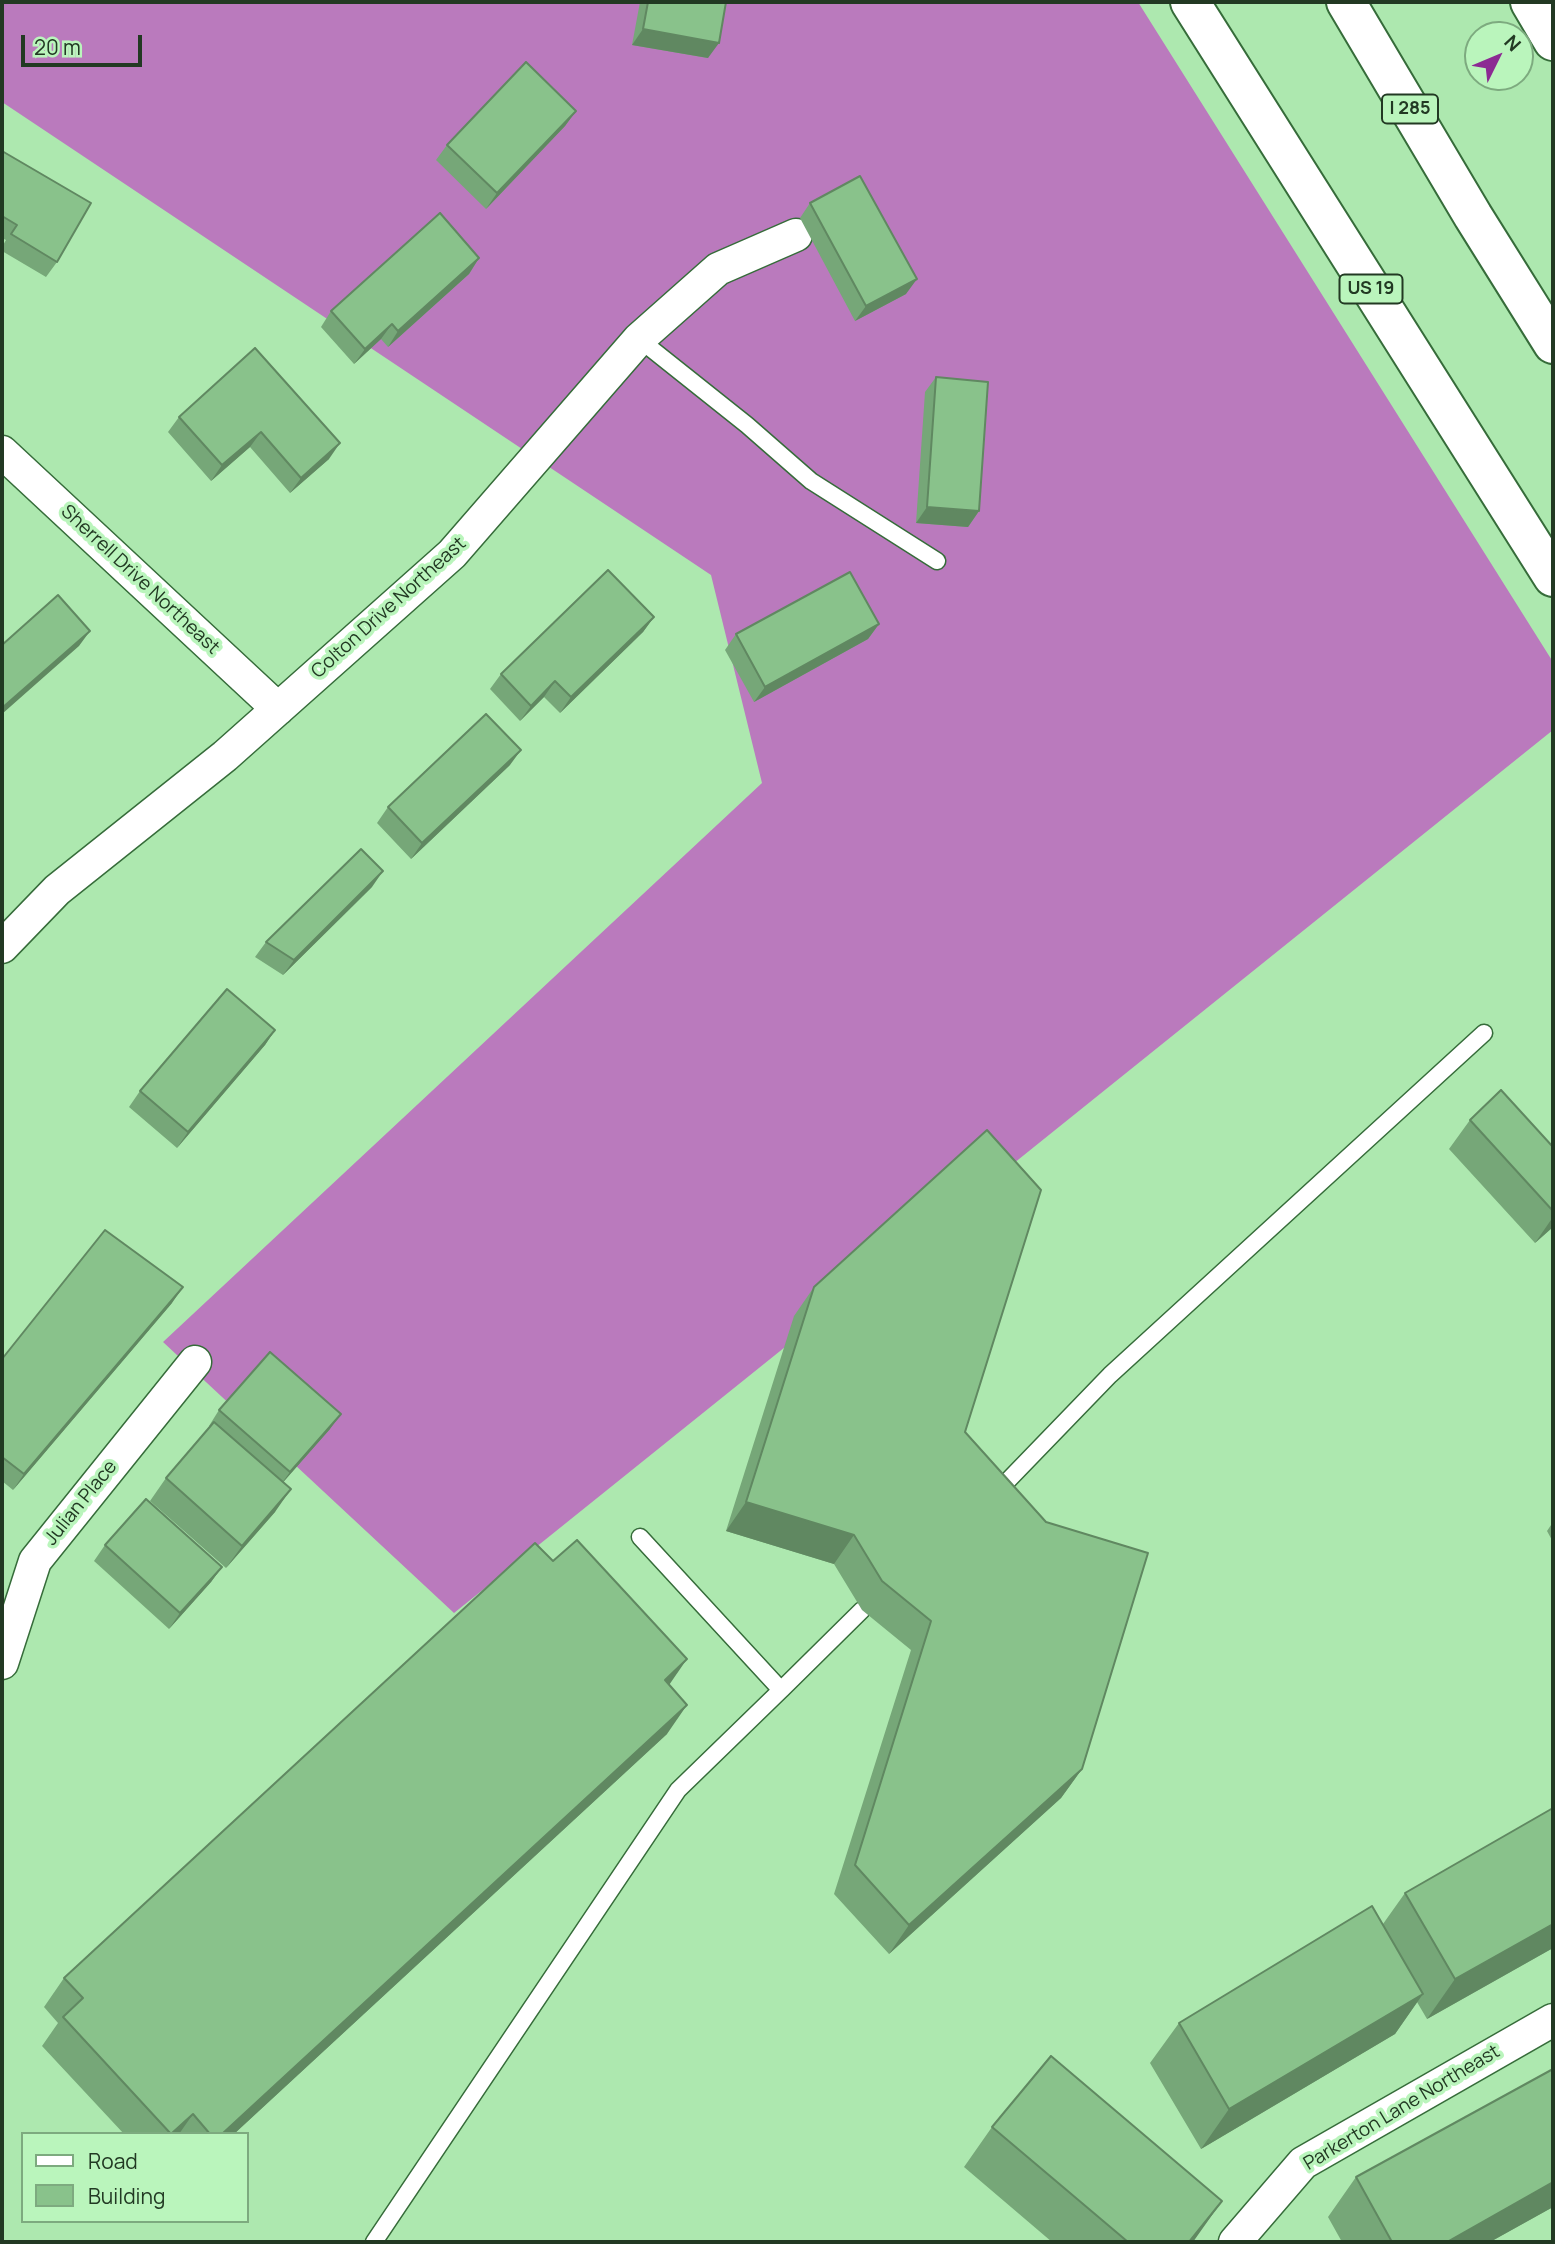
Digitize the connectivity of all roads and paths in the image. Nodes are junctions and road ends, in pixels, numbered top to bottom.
1 (1190, 2) edge
2 (1346, 2) edge
3 (1531, 2) edge
4 (1553, 41) edge
5 (796, 235) dead end
6 (639, 339) junction
7 (1553, 344) edge
8 (2, 452) edge
9 (937, 561) dead end
10 (1553, 576) edge
11 (278, 709) junction
12 (2, 947) edge
13 (1484, 1033) dead end
14 (195, 1362) dead end
15 (984, 1505) edge
16 (640, 1537) dead end
17 (862, 1610) dead end
18 (2, 1663) edge
19 (780, 1690) junction
20 (1553, 2020) edge
21 (374, 2242) edge
22 (1235, 2242) edge

1 - 10 highway, US 19
2 - 7 highway, I 285
3 - 4 highway
5 - 6 street, Colton Drive Northeast
6 - 9 lane
6 - 11 street, Colton Drive Northeast
8 - 11 street, Sherrell Drive Northeast
11 - 12 street, Colton Drive Northeast
13 - 15 lane
14 - 18 street, Julian Place
16 - 19 lane
17 - 19 lane
19 - 21 lane
20 - 22 street, Parkerton Lane Northeast

